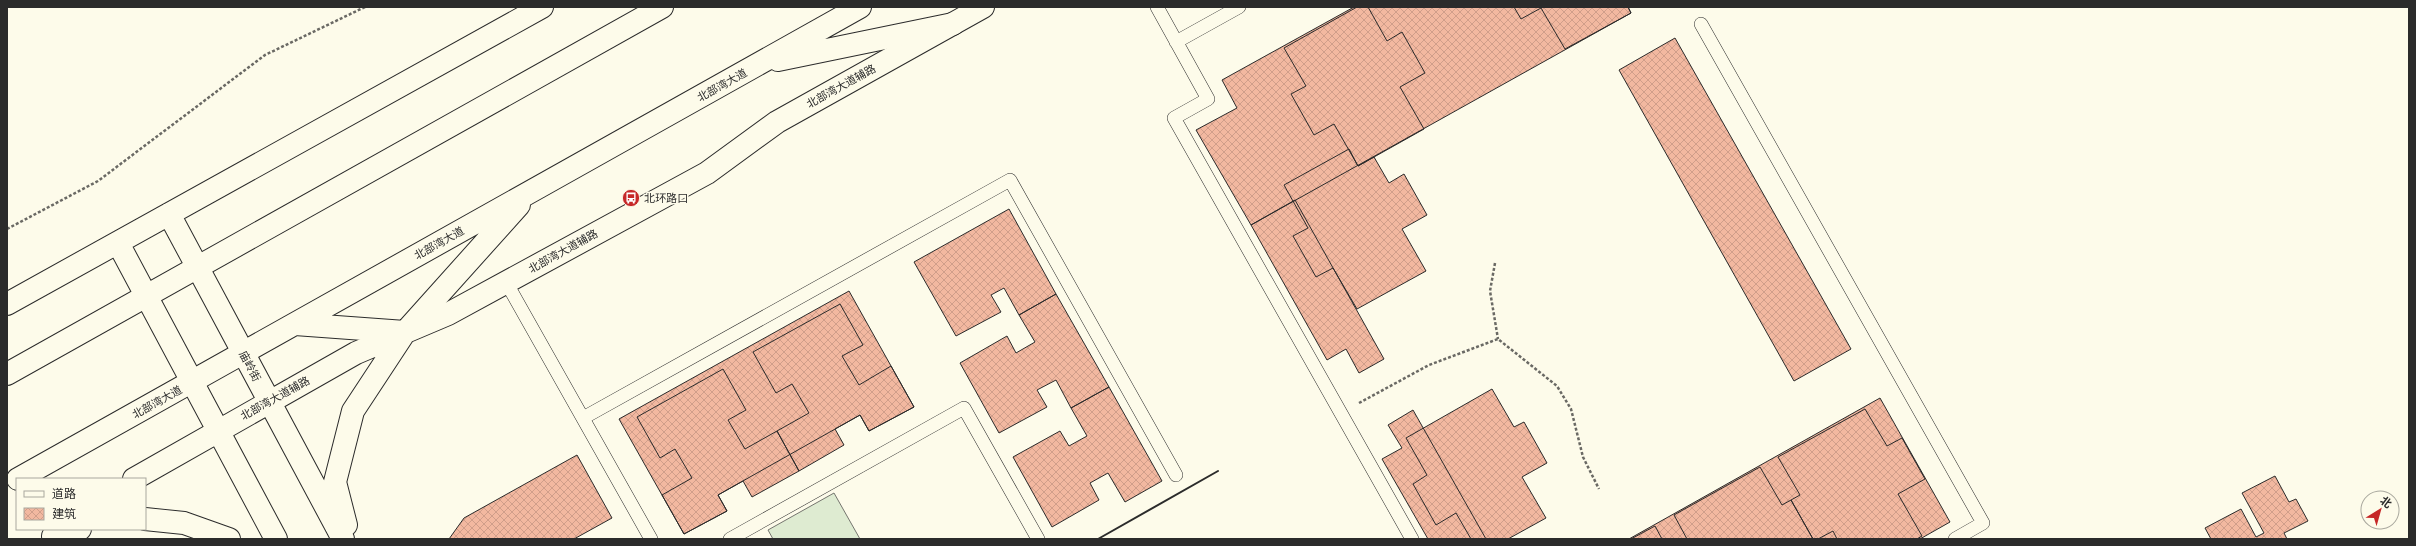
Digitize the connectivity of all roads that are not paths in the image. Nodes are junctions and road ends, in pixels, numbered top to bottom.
1 (542, 7) edge
2 (662, 7) edge
3 (860, 7) edge
4 (983, 7) edge
5 (1156, 7) edge
6 (1239, 7) edge
7 (953, 24) junction
8 (1701, 24) dead end
9 (1176, 42) junction
10 (757, 64) junction
11 (530, 192) junction
12 (169, 214) junction
13 (118, 243) junction
14 (198, 268) junction
15 (506, 282) junction
16 (146, 296) junction
17 (7, 304) edge
18 (295, 324) junction
19 (405, 332) junction
20 (243, 353) junction
21 (7, 374) edge
22 (193, 381) junction
23 (269, 402) junction
24 (583, 418) junction
25 (218, 430) junction
26 (1176, 475) dead end
27 (20, 478) edge
28 (136, 478) edge
29 (16, 480) edge
30 (7, 485) edge
31 (146, 519) edge
32 (76, 530) edge
33 (55, 535) edge
34 (229, 539) edge
35 (276, 539) edge
36 (343, 539) edge
37 (351, 539) edge
38 (651, 539) edge
39 (730, 539) edge
40 (1038, 539) edge
41 (1412, 539) edge
42 (1955, 539) edge

1 - 12 main road
2 - 14 main road
3 - 10 main road, 北部湾大道
4 - 7 main road, 北部湾大道辅路
5 - 9 lane
6 - 9 lane
7 - 10 main road
7 - 15 main road, 北部湾大道辅路
8 - 42 lane
9 - 41 lane
10 - 11 main road, 北部湾大道
11 - 18 main road, 北部湾大道
11 - 19 main road
12 - 13 main road
12 - 14 main road, 庙岭街
13 - 16 main road
13 - 17 main road
14 - 16 main road
14 - 20 main road, 庙岭街
15 - 19 main road, 北部湾大道辅路
15 - 24 lane
16 - 21 main road
16 - 22 main road
18 - 19 main road
18 - 20 main road, 北部湾大道
19 - 23 main road, 北部湾大道辅路
19 - 37 main road
20 - 22 main road, 北部湾大道
20 - 23 main road, 庙岭街
22 - 25 main road
22 - 27 main road, 北部湾大道
23 - 25 main road, 北部湾大道辅路
23 - 36 main road, 庙岭街
24 - 26 lane
24 - 38 lane
25 - 28 main road, 北部湾大道辅路
25 - 35 main road
29 - 30 main road, 北部湾大道
31 - 34 main road
32 - 33 main road
39 - 40 lane

